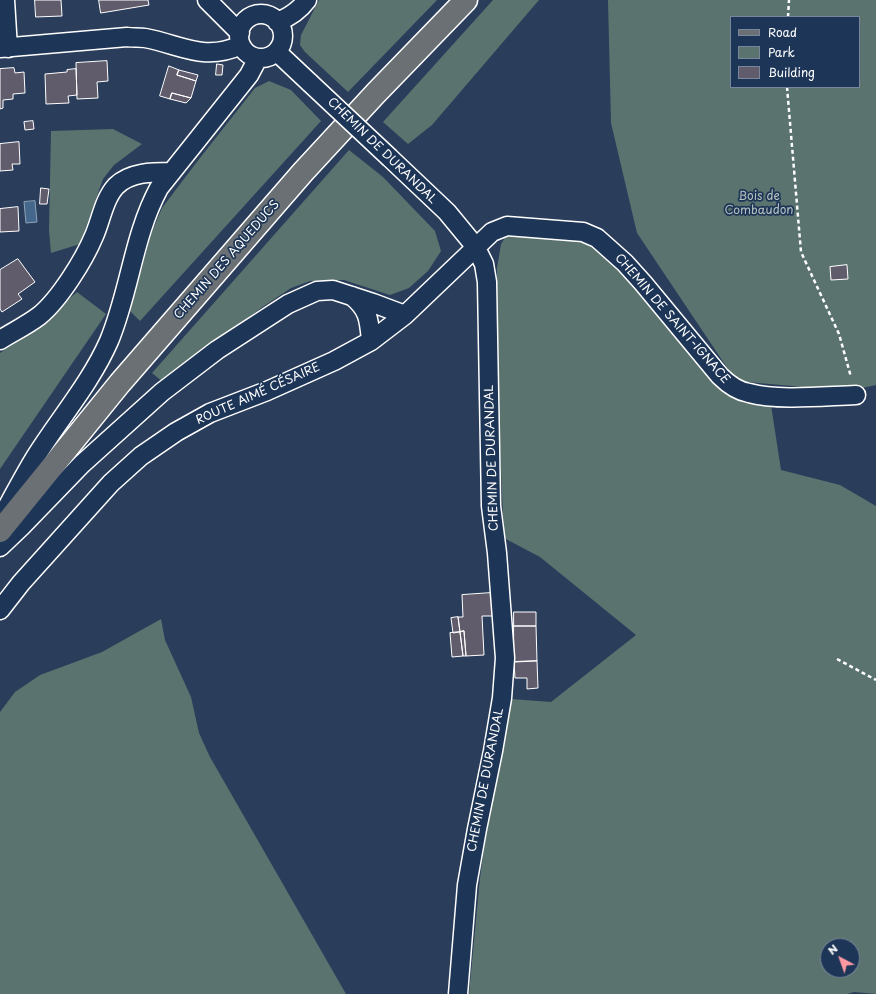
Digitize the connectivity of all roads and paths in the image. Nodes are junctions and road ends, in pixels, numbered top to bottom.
1 (4, 0) edge
2 (207, 0) edge
3 (307, 0) edge
4 (466, 0) edge
5 (789, 0) edge
6 (788, 16) edge
7 (277, 22) junction
8 (241, 39) junction
9 (4, 48) edge
10 (277, 52) junction
11 (258, 58) junction
12 (787, 88) edge
13 (171, 172) junction
14 (475, 246) junction
15 (351, 295) junction
16 (405, 315) junction
17 (0, 340) edge
18 (371, 341) junction
19 (856, 395) joint
20 (0, 520) edge
21 (0, 530) edge
22 (0, 547) edge
23 (0, 610) edge
24 (837, 659) dead end
25 (876, 680) edge
26 (458, 994) edge

1 - 9 street
2 - 8 street
3 - 7 street
4 - 21 main road, CHEMIN DES AQUEDUCS
5 - 6 path
7 - 8 street
7 - 10 street
8 - 9 street
8 - 11 street
10 - 11 street
10 - 14 street, CHEMIN DE DURANDAL, bridge
11 - 13 street
12 - 19 path
13 - 17 street
13 - 20 street
14 - 16 street, CHEMIN DE SAINT-IGNACE
14 - 19 street, CHEMIN DE SAINT-IGNACE
14 - 26 street, CHEMIN DE DURANDAL
15 - 16 street
15 - 18 street
15 - 22 street
16 - 18 street, ROUTE AIMÉ CÉSAIRE
18 - 23 street, ROUTE AIMÉ CÉSAIRE
24 - 25 path

